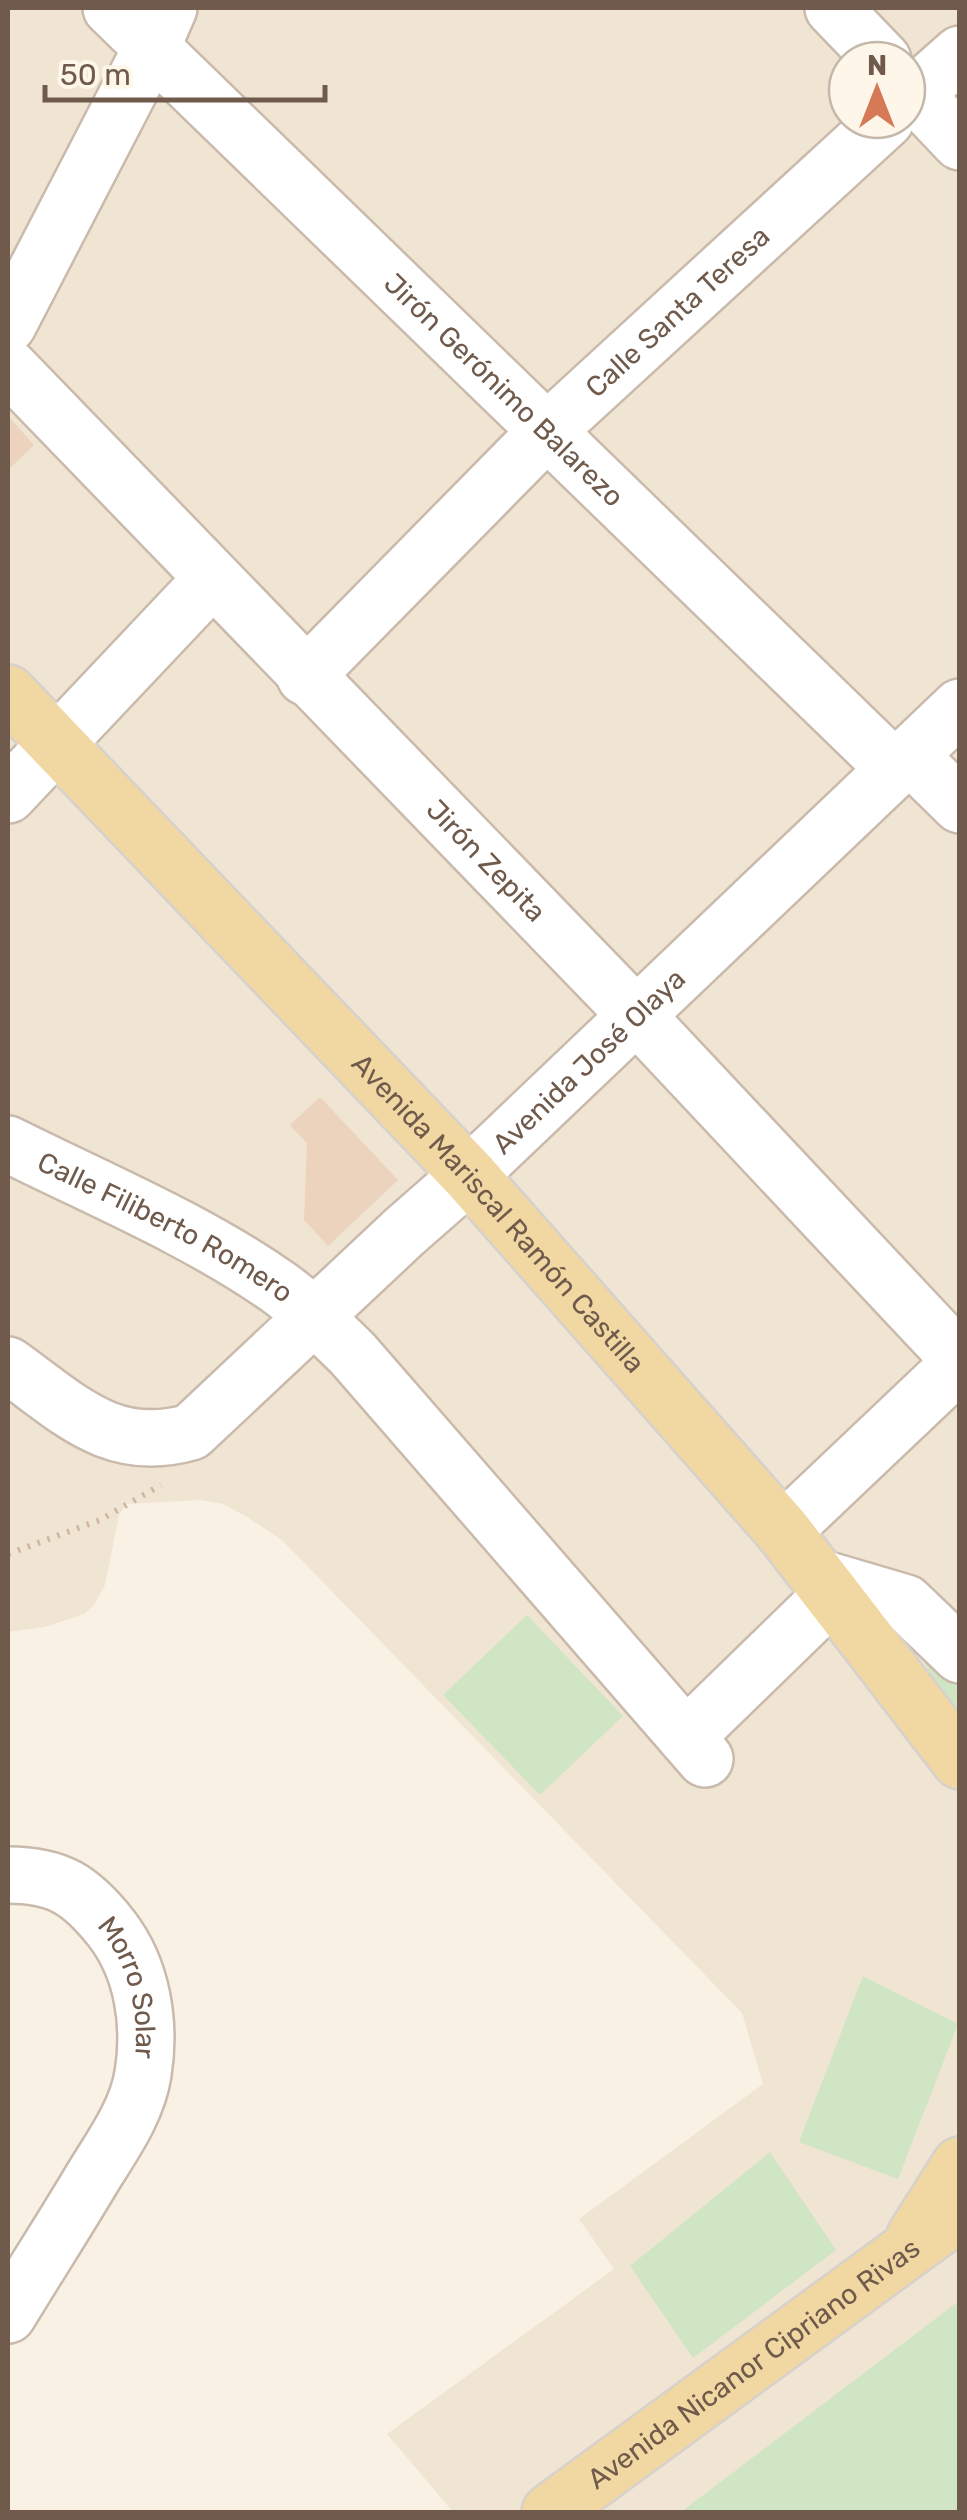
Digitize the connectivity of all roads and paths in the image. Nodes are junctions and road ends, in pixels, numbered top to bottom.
1 (111, 8) edge
2 (833, 8) edge
3 (161, 28) edge
4 (859, 40) edge
5 (960, 54) edge
6 (927, 75) edge
7 (927, 114) edge
8 (850, 140) edge
9 (960, 142) edge
10 (8, 325) edge
11 (8, 366) edge
12 (546, 432) junction
13 (212, 579) junction
14 (305, 677) junction
15 (8, 693) edge
16 (960, 707) edge
17 (56, 742) junction
18 (902, 762) junction
19 (8, 795) edge
20 (960, 805) edge
21 (636, 1016) junction
22 (8, 1144) edge
23 (470, 1175) junction
24 (315, 1316) junction
25 (960, 1361) edge
26 (8, 1365) edge
27 (162, 1440) junction
28 (783, 1532) junction
29 (8, 1554) edge
30 (827, 1586) junction
31 (960, 1655) edge
32 (960, 1760) edge
33 (8, 1875) edge
34 (960, 2165) edge
35 (960, 2212) edge
36 (902, 2255) junction
37 (8, 2315) edge
38 (550, 2512) edge

1 - 3 street, Jirón Gerónimo Balarezo
2 - 4 street
3 - 10 street
3 - 12 street, Jirón Gerónimo Balarezo
5 - 6 street, Calle Santa Teresa
7 - 9 street
8 - 12 street, Calle Santa Teresa
11 - 13 street, Jirón Zepita
12 - 14 street, Calle Santa Teresa
12 - 18 street, Jirón Gerónimo Balarezo
13 - 14 street, Jirón Zepita
13 - 17 street
14 - 21 street, Jirón Zepita
15 - 17 main road, Avenida Mariscal Ramón Castilla
16 - 18 street, Avenida José Olaya
17 - 19 street
17 - 23 main road, Avenida Mariscal Ramón Castilla
18 - 20 street, Jirón Gerónimo Balarezo
18 - 21 street, Avenida José Olaya
21 - 23 street, Avenida José Olaya
21 - 25 street, Jirón Zepita
22 - 24 street, Calle Filiberto Romero
23 - 24 street, Avenida José Olaya
23 - 28 main road, Avenida Mariscal Ramón Castilla
24 - 27 street, Avenida José Olaya
24 - 30 street, Calle Filiberto Romero
25 - 28 street
26 - 27 street
27 - 29 path
28 - 30 main road, Avenida Mariscal Ramón Castilla
30 - 31 street
30 - 32 main road, Avenida Mariscal Ramón Castilla
33 - 37 street, Morro Solar
34 - 36 main road
35 - 36 main road, Avenida Nicanor Cipriano Rivas
36 - 38 main road, Avenida Nicanor Cipriano Rivas

